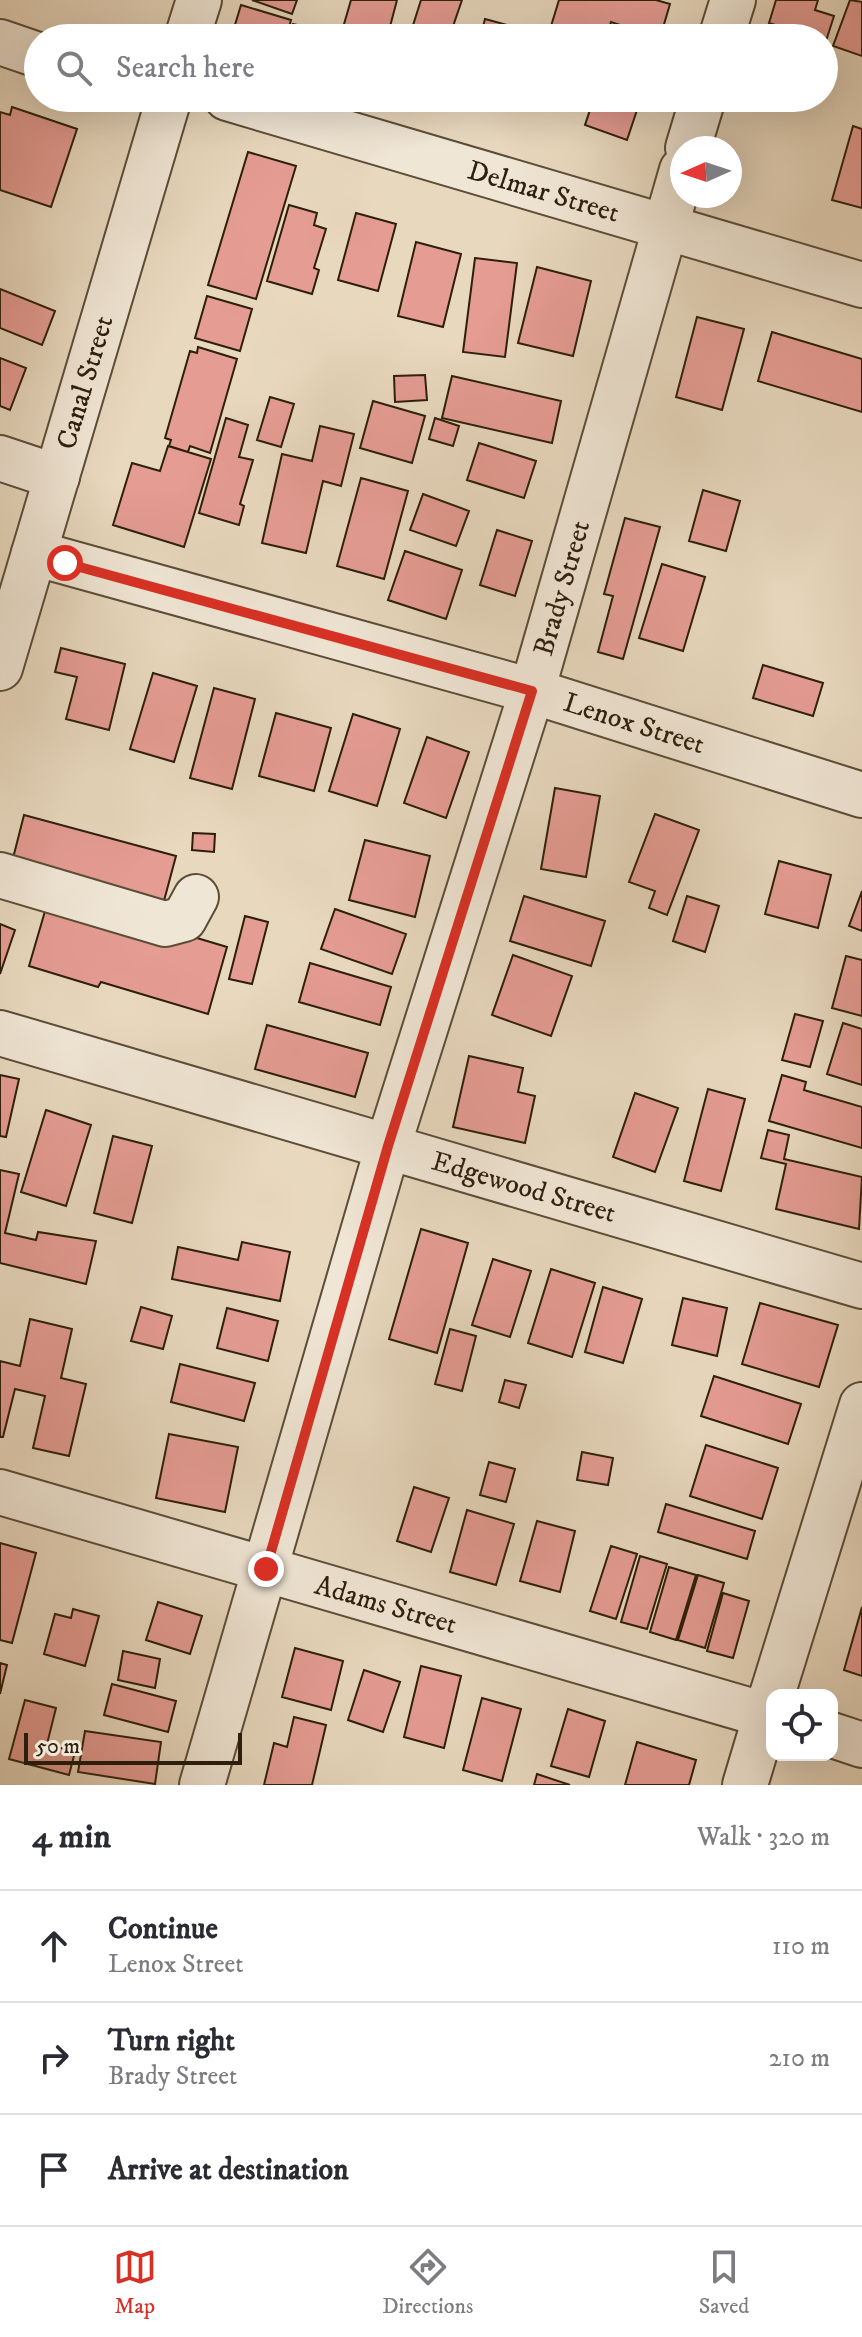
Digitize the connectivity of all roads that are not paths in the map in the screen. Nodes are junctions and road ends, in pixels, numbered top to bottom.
1 (199, 0) edge
2 (733, 0) edge
3 (191, 24) edge
4 (725, 24) edge
5 (0, 42) edge
6 (24, 50) edge
7 (165, 112) edge
8 (275, 112) edge
9 (699, 112) edge
10 (692, 136) edge
11 (671, 208) edge
12 (665, 227) junction
13 (862, 285) edge
14 (0, 458) edge
15 (57, 477) junction
16 (34, 553) junction
17 (0, 668) edge
18 (532, 691) junction
19 (862, 795) edge
20 (0, 875) edge
21 (196, 897) dead end
22 (0, 1033) edge
23 (388, 1146) junction
24 (862, 1286) edge
25 (862, 1405) edge
26 (0, 1492) edge
27 (266, 1569) junction
28 (775, 1689) edge
29 (766, 1705) edge
30 (766, 1719) edge
31 (838, 1737) edge
32 (862, 1745) edge
33 (202, 1785) edge
34 (745, 1785) edge

1 - 3 street
2 - 4 street
5 - 6 street
7 - 15 street, Canal Street
8 - 12 street, Delmar Street
9 - 10 street
11 - 12 street, Brady Street
12 - 13 street, Delmar Street
12 - 18 street, Brady Street
14 - 15 street
15 - 16 street, Canal Street
16 - 17 street, Canal Street
16 - 18 street, Lenox Street
18 - 19 street, Lenox Street
18 - 23 street, Brady Street
20 - 21 street
22 - 23 street, Edgewood Street
23 - 24 street, Edgewood Street
23 - 27 street, Brady Street
25 - 28 street
26 - 27 street, Adams Street
27 - 29 street, Adams Street
27 - 33 street, Brady Street
30 - 34 street
31 - 32 street

